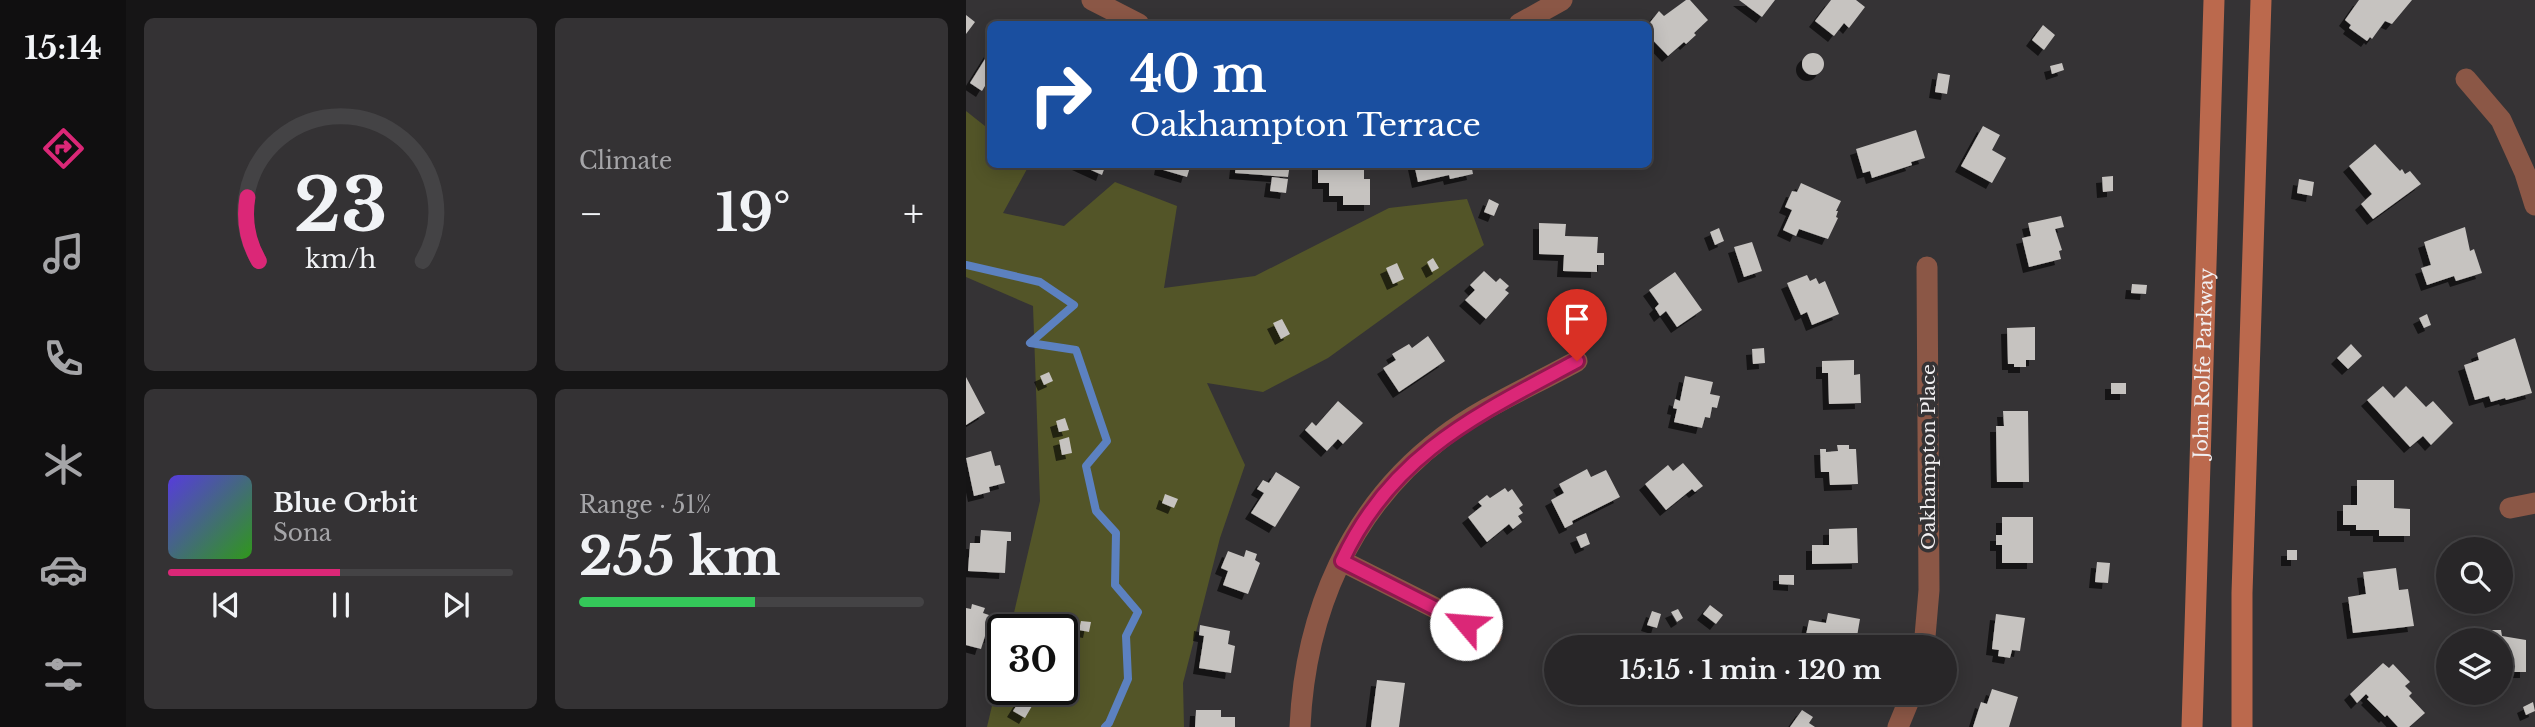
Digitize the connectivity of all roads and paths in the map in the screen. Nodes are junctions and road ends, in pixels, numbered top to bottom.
1 (1092, 0) edge
2 (1562, 0) edge
3 (2214, 0) edge
4 (2261, 0) edge
5 (1133, 21) edge
6 (1524, 21) edge
7 (2466, 79) dead end
8 (2535, 205) edge
9 (1927, 267) dead end
10 (1577, 361) dead end
11 (2535, 503) edge
12 (2510, 508) dead end
13 (1342, 561) junction
14 (1925, 635) edge
15 (1491, 636) dead end
16 (1907, 705) edge
17 (1300, 727) edge
18 (1898, 727) edge
19 (2192, 727) edge
20 (2242, 727) edge

1 - 5 street
2 - 6 street
3 - 19 main road, John Rolfe Parkway
4 - 20 main road
7 - 8 street
9 - 14 street, Oakhampton Place
10 - 13 street
11 - 12 street
13 - 15 street
13 - 17 street
16 - 18 street

